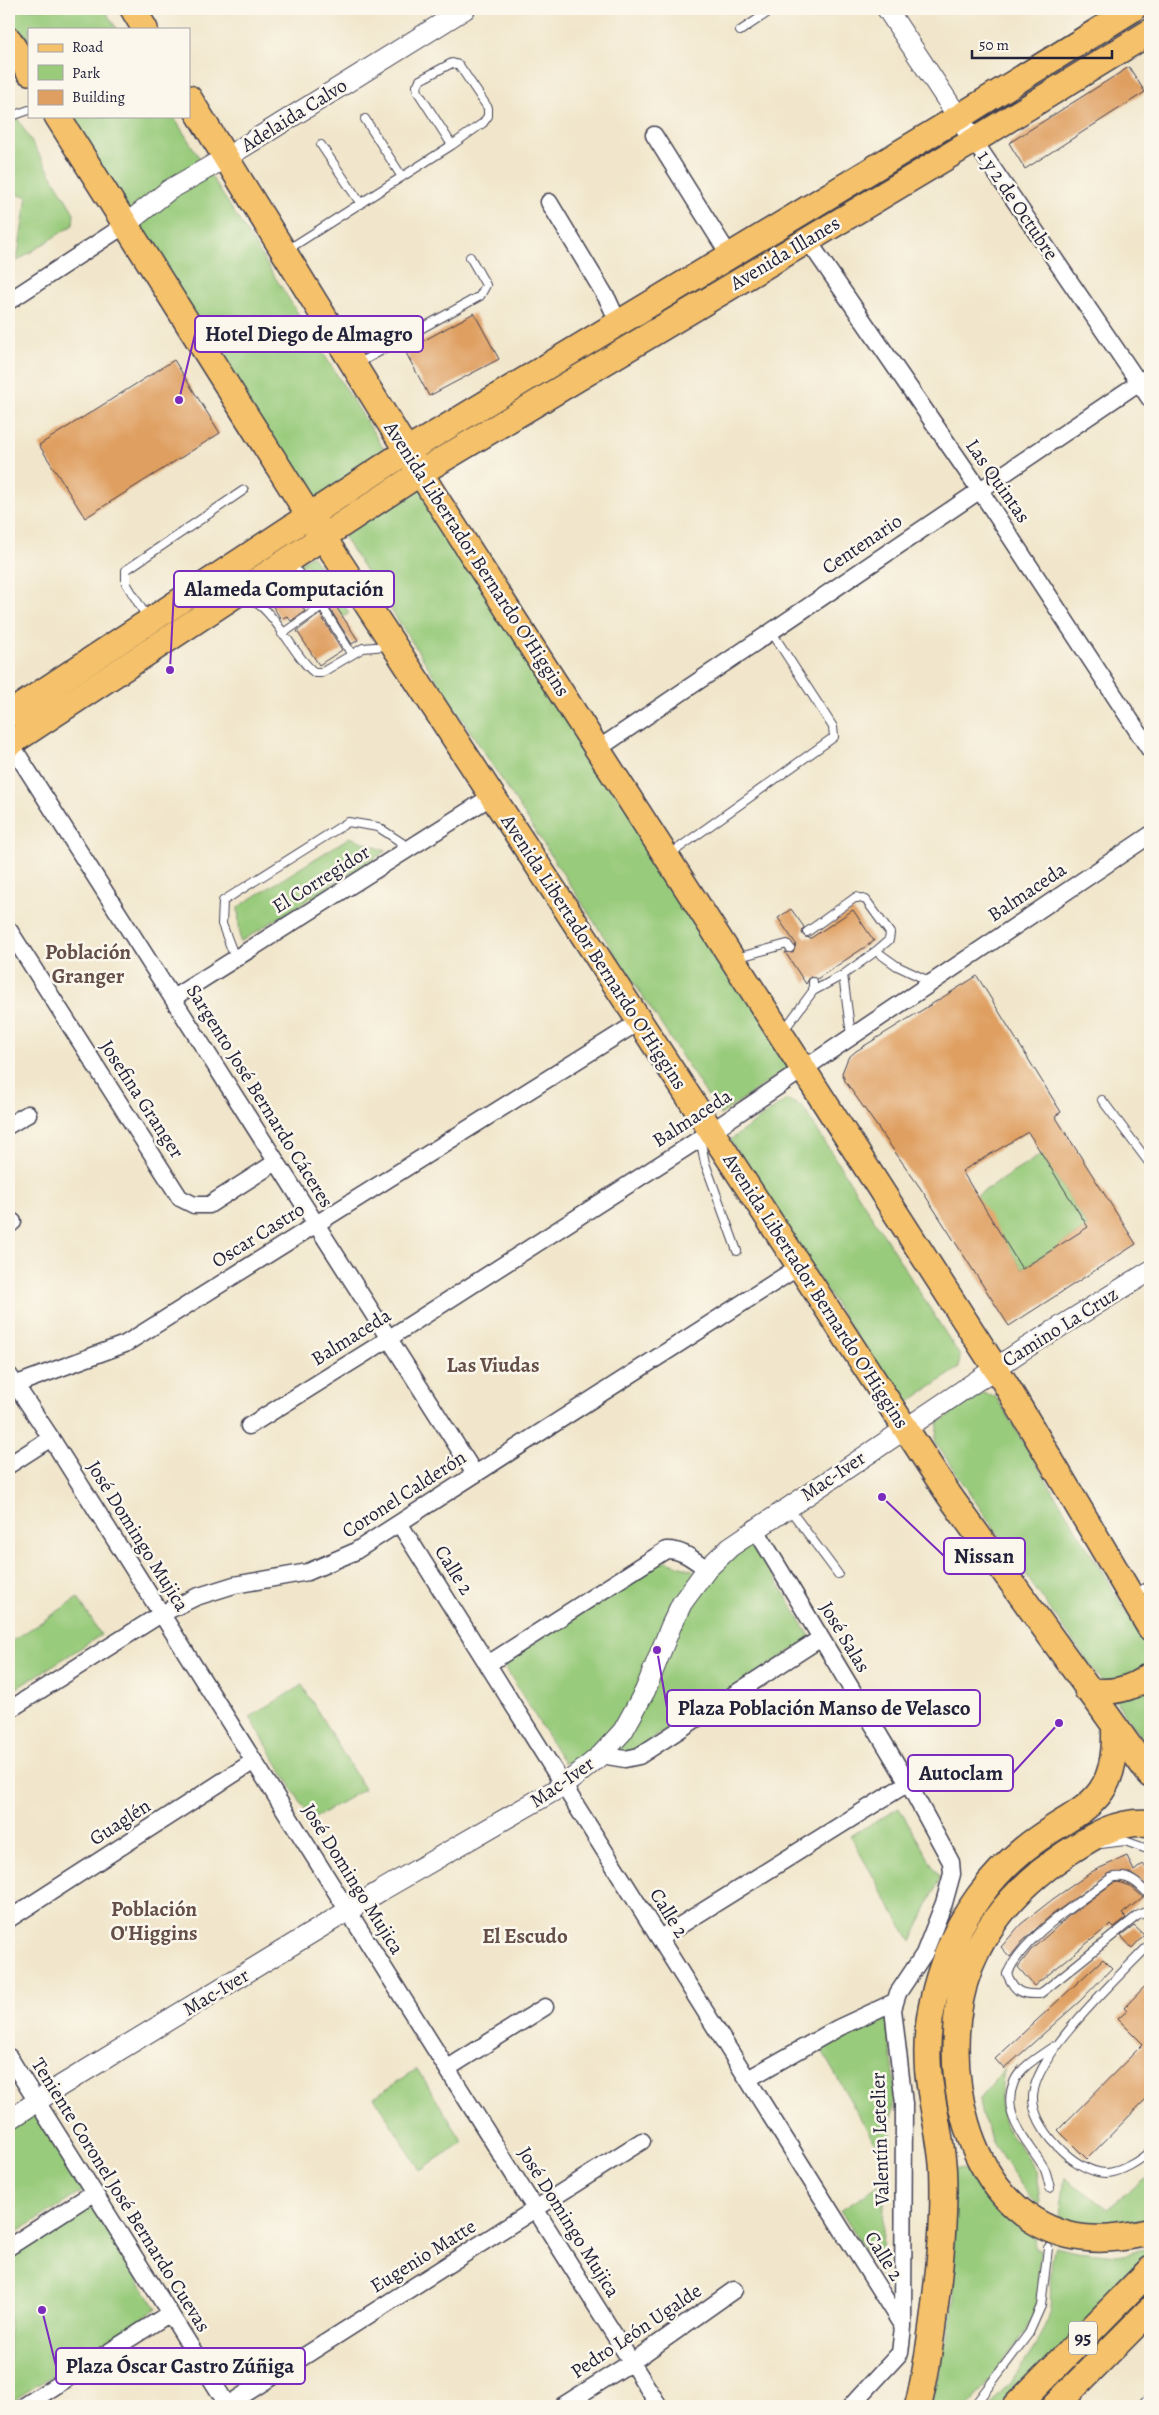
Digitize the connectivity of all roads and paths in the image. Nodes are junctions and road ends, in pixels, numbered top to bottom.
1 (133, 9) edge
2 (465, 9) edge
3 (773, 9) edge
4 (887, 9) edge
5 (1133, 9) edge
6 (144, 28) edge
7 (740, 31) dead end
8 (1149, 36) edge
9 (9, 40) edge
10 (28, 70) edge
11 (190, 100) edge
12 (28, 110) edge
13 (9, 117) edge
14 (959, 117) junction
15 (58, 118) edge
16 (365, 119) dead end
17 (654, 135) dead end
18 (974, 141) junction
19 (321, 145) dead end
20 (452, 145) junction
21 (227, 158) junction
22 (402, 177) junction
23 (549, 202) dead end
24 (360, 204) junction
25 (125, 225) junction
26 (807, 239) junction
27 (283, 252) junction
28 (728, 255) junction
29 (470, 258) dead end
30 (9, 301) edge
31 (618, 322) junction
32 (354, 365) junction
33 (1144, 379) edge
34 (1150, 399) edge
35 (407, 451) junction
36 (420, 472) junction
37 (244, 490) dead end
38 (979, 490) junction
39 (317, 527) junction
40 (289, 560) junction
41 (341, 565) junction
42 (234, 596) junction
43 (322, 606) junction
44 (150, 622) junction
45 (771, 631) junction
46 (282, 634) junction
47 (396, 648) junction
48 (351, 653) junction
49 (9, 714) edge
50 (9, 743) edge
51 (598, 749) junction
52 (1150, 750) edge
53 (492, 796) junction
54 (1150, 835) edge
55 (410, 848) junction
56 (667, 856) junction
57 (9, 930) edge
58 (807, 932) dead end
59 (790, 945) dead end
60 (876, 951) junction
61 (236, 958) junction
62 (733, 959) junction
63 (843, 975) junction
64 (813, 982) dead end
65 (931, 982) junction
66 (813, 991) junction
67 (173, 998) junction
68 (640, 1021) junction
69 (781, 1034) junction
70 (851, 1035) junction
71 (804, 1069) junction
72 (1102, 1100) dead end
73 (28, 1114) dead end
74 (9, 1125) edge
75 (706, 1135) junction
76 (276, 1162) junction
77 (1150, 1164) edge
78 (316, 1224) junction
79 (737, 1252) dead end
80 (800, 1266) junction
81 (1150, 1271) edge
82 (389, 1338) junction
83 (996, 1368) junction
84 (13, 1380) edge
85 (249, 1426) dead end
86 (906, 1428) junction
87 (51, 1438) junction
88 (9, 1465) edge
89 (475, 1474) junction
90 (788, 1506) junction
91 (399, 1522) junction
92 (756, 1528) junction
93 (707, 1569) junction
94 (838, 1574) dead end
95 (1141, 1590) edge
96 (161, 1614) junction
97 (1150, 1628) edge
98 (821, 1638) junction
99 (488, 1664) junction
100 (1150, 1675) edge
101 (1087, 1690) junction
102 (9, 1710) edge
103 (1115, 1729) junction
104 (601, 1755) junction
105 (254, 1761) junction
106 (1150, 1775) edge
107 (908, 1783) junction
108 (564, 1785) junction
109 (1150, 1823) edge
110 (1074, 1849) junction
111 (1150, 1850) edge
112 (1150, 1896) edge
113 (1150, 1910) edge
114 (348, 1911) junction
115 (9, 1919) edge
116 (660, 1938) junction
117 (1150, 1944) edge
118 (894, 2002) junction
119 (545, 2007) dead end
120 (1057, 2043) junction
121 (9, 2057) edge
122 (448, 2068) junction
123 (748, 2079) junction
124 (37, 2102) junction
125 (9, 2120) edge
126 (642, 2141) dead end
127 (1150, 2151) edge
128 (1050, 2188) dead end
129 (93, 2193) junction
130 (536, 2209) junction
131 (1150, 2232) edge
132 (9, 2247) edge
133 (1048, 2248) dead end
134 (1150, 2270) edge
135 (734, 2290) dead end
136 (1150, 2310) edge
137 (170, 2313) junction
138 (903, 2327) junction
139 (632, 2362) junction
140 (24, 2406) edge
141 (227, 2406) edge
142 (562, 2406) edge
143 (659, 2406) edge
144 (851, 2406) edge
145 (918, 2406) edge
146 (974, 2406) edge
147 (1016, 2406) edge
148 (1055, 2406) edge

1 - 6 main road
2 - 21 street, Adelaida Calvo
3 - 7 lane
4 - 14 street, 1 y 2 de Octubre
5 - 14 main road, Avenida Illanes
8 - 18 main road, Avenida Illanes
9 - 10 main road
11 - 21 main road, Avenida Libertador Bernardo O'Higgins
12 - 13 lane
14 - 18 street, 1 y 2 de Octubre
14 - 28 main road, Avenida Illanes
15 - 25 main road, Avenida Libertador Bernardo O'Higgins
16 - 22 lane
17 - 28 street
18 - 26 main road, Avenida Illanes
18 - 33 street, 1 y 2 de Octubre
19 - 24 lane
20 - 20 lane
20 - 22 lane
21 - 25 street, Adelaida Calvo
21 - 27 main road, Avenida Libertador Bernardo O'Higgins
22 - 24 lane
23 - 31 street
24 - 27 lane
25 - 30 street
25 - 39 main road, Avenida Libertador Bernardo O'Higgins
26 - 36 main road, Avenida Illanes
26 - 38 street, Las Quintas
27 - 32 main road, Avenida Libertador Bernardo O'Higgins
28 - 31 main road, Avenida Illanes
29 - 32 lane
31 - 35 main road, Avenida Illanes
32 - 35 main road, Avenida Libertador Bernardo O'Higgins
33 - 34 street, 1 y 2 de Octubre
33 - 38 street, Centenario
35 - 36 main road, Avenida Libertador Bernardo O'Higgins
35 - 39 main road, Avenida Illanes
36 - 39 main road, Avenida Illanes
36 - 51 main road, Avenida Libertador Bernardo O'Higgins
37 - 44 lane
38 - 45 street, Centenario
38 - 52 street, Las Quintas
39 - 40 main road
39 - 41 main road, Avenida Libertador Bernardo O'Higgins
39 - 44 main road
40 - 42 main road
40 - 43 lane
41 - 43 lane
41 - 47 main road, Avenida Libertador Bernardo O'Higgins
42 - 46 lane
42 - 50 main road
43 - 46 lane
43 - 48 lane
44 - 49 main road
45 - 51 street, Centenario
45 - 56 lane
46 - 48 lane
47 - 48 lane
47 - 53 main road, Avenida Libertador Bernardo O'Higgins
50 - 67 street, Sargento José Bernardo Cáceres
51 - 56 main road, Avenida Libertador Bernardo O'Higgins
53 - 55 street, El Corregidor
53 - 68 main road, Avenida Libertador Bernardo O'Higgins
54 - 65 street, Balmaceda
55 - 61 street, El Corregidor
55 - 61 lane
56 - 62 main road, Avenida Libertador Bernardo O'Higgins
57 - 76 street, Josefina Granger
58 - 60 lane
59 - 62 lane
60 - 63 lane
60 - 65 lane
61 - 67 street, El Corregidor
62 - 69 main road, Avenida Libertador Bernardo O'Higgins
63 - 66 lane
63 - 70 lane
64 - 66 lane
65 - 70 street, Balmaceda
66 - 69 lane
67 - 76 street, Sargento José Bernardo Cáceres
68 - 75 main road, Avenida Libertador Bernardo O'Higgins
68 - 78 street, Oscar Castro
69 - 71 main road, Avenida Libertador Bernardo O'Higgins
70 - 71 street, Balmaceda
71 - 75 street, Balmaceda
71 - 83 main road, Avenida Libertador Bernardo O'Higgins
72 - 77 lane
73 - 74 street
75 - 79 lane
75 - 80 main road, Avenida Libertador Bernardo O'Higgins
75 - 82 street, Balmaceda
76 - 78 street, Sargento José Bernardo Cáceres
78 - 82 street, Sargento José Bernardo Cáceres
78 - 84 street, Oscar Castro
80 - 86 main road, Avenida Libertador Bernardo O'Higgins
80 - 89 street, Coronel Calderón
81 - 83 street, Camino La Cruz
82 - 85 street, Balmaceda
82 - 89 street, Sargento José Bernardo Cáceres
83 - 86 street, Mac-Iver
83 - 95 main road, Avenida Libertador Bernardo O'Higgins
84 - 87 street, José Domingo Mujica
86 - 90 street, Mac-Iver
86 - 101 main road, Avenida Libertador Bernardo O'Higgins
87 - 88 street
87 - 96 street, José Domingo Mujica
89 - 91 street, Coronel Calderón
90 - 92 street, Mac-Iver
90 - 94 lane
91 - 96 street, Coronel Calderón
91 - 99 street, Calle 2
92 - 93 street, Mac-Iver
92 - 98 street, José Salas
93 - 99 street
93 - 104 street, Mac-Iver
95 - 97 main road, Avenida Libertador Bernardo O'Higgins
96 - 102 street, Coronel Calderón
96 - 105 street, José Domingo Mujica
98 - 104 street
98 - 107 street, José Salas
99 - 108 street, Calle 2
100 - 101 main road
101 - 103 main road, Avenida Libertador Bernardo O'Higgins
103 - 106 main road, Avenida Libertador Bernardo O'Higgins
103 - 145 highway
104 - 108 street, Mac-Iver
105 - 114 street, José Domingo Mujica
105 - 115 street, Guaglén
107 - 116 street
107 - 118 street, José Salas
108 - 114 street, Mac-Iver
108 - 116 street, Calle 2
109 - 110 highway
110 - 111 lane
110 - 131 highway
112 - 113 lane
114 - 122 street, José Domingo Mujica
114 - 124 street, Mac-Iver
116 - 123 street, Calle 2
117 - 120 lane
118 - 123 street
118 - 138 street, Valentín Letelier
119 - 122 street
120 - 127 lane
120 - 128 lane
121 - 124 street, Teniente Coronel José Bernardo Cuevas
122 - 130 street, José Domingo Mujica
123 - 138 street, Calle 2
124 - 125 street, Mac-Iver
124 - 129 street, Teniente Coronel José Bernardo Cuevas
126 - 130 street, Eugenio Matte
129 - 132 street
129 - 137 street, Teniente Coronel José Bernardo Cuevas
130 - 139 street, José Domingo Mujica
130 - 141 street, Eugenio Matte
133 - 146 lane
134 - 147 highway, 95
135 - 139 street, Pedro León Ugalde
136 - 148 highway, 95
137 - 140 street
137 - 141 street, Teniente Coronel José Bernardo Cuevas
138 - 144 street, Valentín Letelier
139 - 142 street, Pedro León Ugalde
139 - 143 street, José Domingo Mujica

